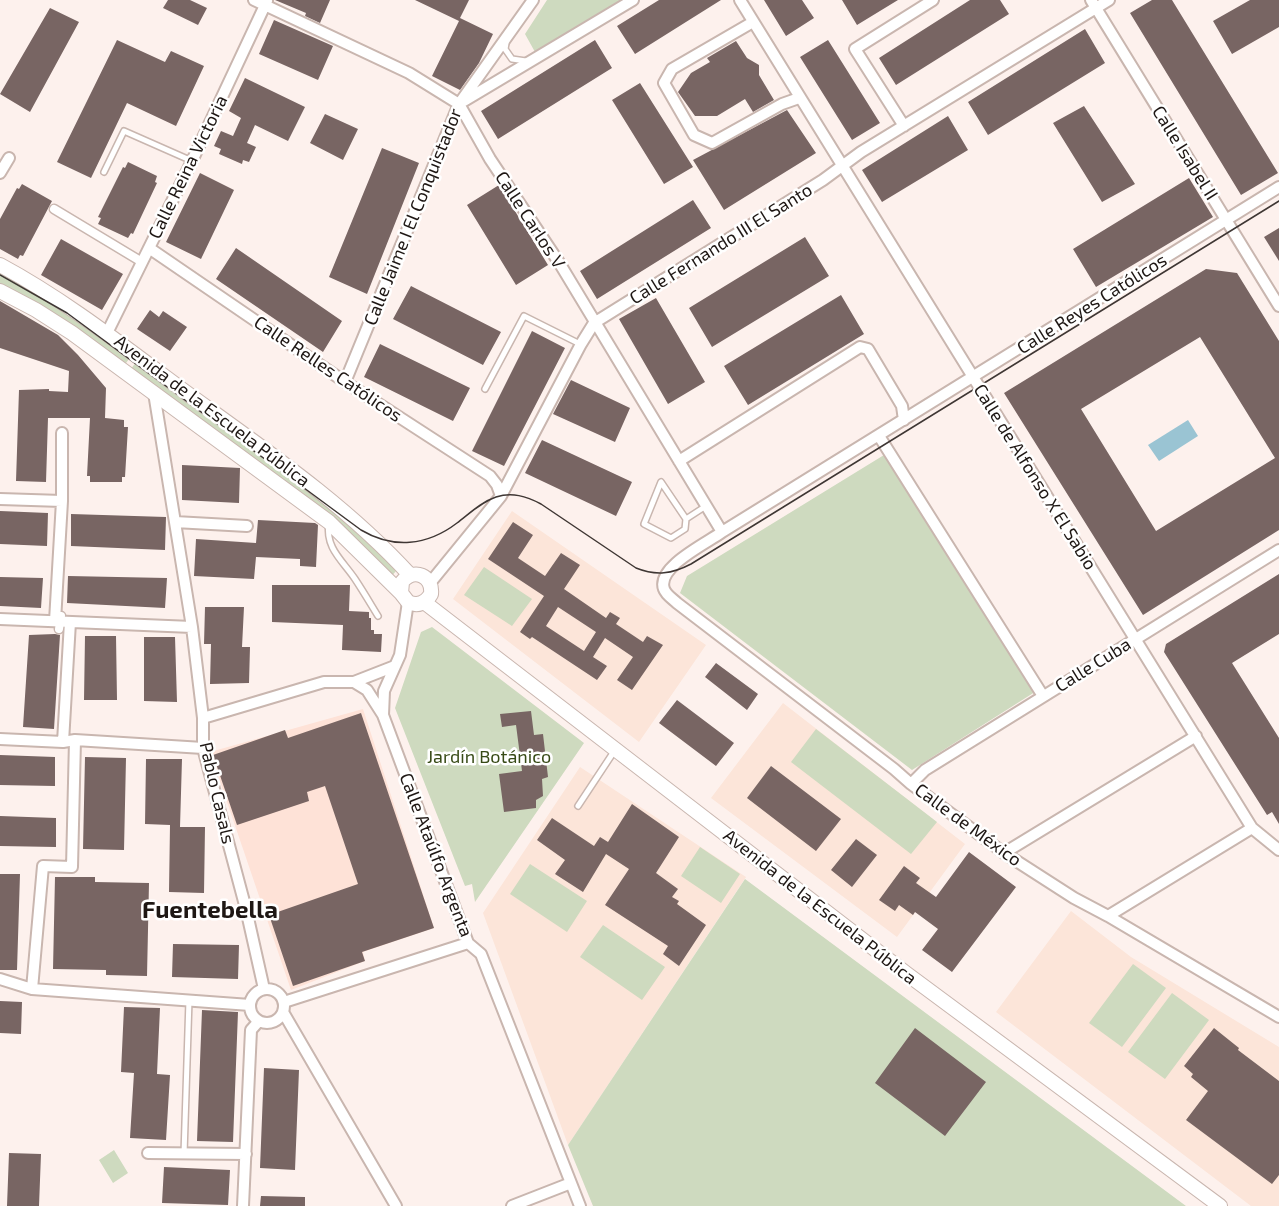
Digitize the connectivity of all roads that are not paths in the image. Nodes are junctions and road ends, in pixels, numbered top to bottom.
1 (254, 0) edge
2 (533, 0) edge
3 (633, 0) edge
4 (740, 0) edge
5 (933, 0) edge
6 (1109, 0) edge
7 (266, 2) edge
8 (1094, 4) edge
9 (753, 22) junction
10 (508, 35) junction
11 (528, 62) junction
12 (799, 98) junction
13 (459, 104) junction
14 (904, 126) junction
15 (9, 158) dead end
16 (192, 161) junction
17 (843, 165) junction
18 (104, 172) dead end
19 (0, 173) edge
20 (1279, 187) edge
21 (54, 209) dead end
22 (1226, 219) junction
23 (149, 248) junction
24 (142, 262) junction
25 (0, 265) edge
26 (0, 291) edge
27 (1279, 306) edge
28 (594, 323) junction
29 (107, 333) junction
30 (581, 344) junction
31 (974, 377) junction
32 (345, 382) junction
33 (485, 389) dead end
34 (154, 393) junction
35 (904, 420) junction
36 (62, 433) dead end
37 (879, 436) junction
38 (679, 461) junction
39 (501, 496) junction
40 (0, 499) edge
41 (62, 501) junction
42 (706, 506) junction
43 (686, 519) junction
44 (176, 522) junction
45 (329, 522) junction
46 (247, 526) dead end
47 (722, 532) junction
48 (1279, 550) edge
49 (410, 575) junction
50 (430, 583) junction
51 (404, 598) junction
52 (424, 602) junction
53 (677, 603) joint
54 (378, 616) dead end
55 (0, 619) edge
56 (61, 622) junction
57 (192, 627) junction
58 (1135, 640) junction
59 (395, 666) junction
60 (354, 682) junction
61 (1042, 696) junction
62 (383, 715) junction
63 (203, 718) junction
64 (1196, 736) junction
65 (0, 739) edge
66 (75, 740) junction
67 (63, 741) junction
68 (203, 748) junction
69 (616, 749) junction
70 (910, 784) junction
71 (578, 806) dead end
72 (1252, 828) junction
73 (1279, 850) edge
74 (1004, 853) junction
75 (1108, 916) junction
76 (468, 942) junction
77 (0, 980) edge
78 (32, 989) junction
79 (264, 989) junction
80 (189, 1000) junction
81 (250, 1005) junction
82 (283, 1007) junction
83 (1279, 1017) edge
84 (259, 1021) junction
85 (148, 1153) dead end
86 (184, 1154) junction
87 (246, 1154) junction
88 (571, 1183) junction
89 (243, 1206) edge
90 (396, 1206) edge
91 (512, 1206) edge
92 (580, 1206) edge
93 (1220, 1206) edge

1 - 7 street, Calle Carlos V
2 - 10 street, Calle Jaime I El Conquistador
3 - 11 street
4 - 9 street, Calle de Alfonso X El Sabio
5 - 14 street
6 - 8 street, Calle Fernando III El Santo
7 - 13 street, Calle Carlos V
7 - 16 street, Calle Reina Victoria
8 - 14 street, Calle Fernando III El Santo
8 - 22 street, Calle Isabel II
9 - 12 street, Calle de Alfonso X El Sabio
9 - 12 street
10 - 11 lane
10 - 13 street, Calle Jaime I El Conquistador
11 - 13 street
12 - 17 street, Calle de Alfonso X El Sabio
13 - 28 street, Calle Carlos V
13 - 32 street, Calle Jaime I El Conquistador
14 - 17 street, Calle Fernando III El Santo
15 - 19 street
16 - 18 lane
16 - 23 street, Calle Reina Victoria
17 - 28 street, Calle Fernando III El Santo
17 - 31 street, Calle de Alfonso X El Sabio
20 - 22 street, Calle Reyes Católicos
21 - 24 street
22 - 27 street, Calle Isabel II
22 - 31 street, Calle Reyes Católicos
23 - 24 street, Calle Reina Victoria
23 - 32 street, Calle Relles Católicos
24 - 29 street, Calle Reina Victoria
25 - 29 street, Avenida de la Escuela Pública
26 - 34 street, Avenida de la Escuela Pública
28 - 30 street, Calle Fernando III El Santo
28 - 38 street, Calle Carlos V
29 - 49 street, Avenida de la Escuela Pública
30 - 33 lane
30 - 39 street, Calle Fernando III El Santo
31 - 35 street, Calle Reyes Católicos
31 - 58 street, Calle de Alfonso X El Sabio
32 - 39 street, Calle Relles Católicos
34 - 44 street, Pablo Casals
34 - 45 street, Avenida de la Escuela Pública
35 - 37 street, Calle Reyes Católicos
35 - 38 street
36 - 41 street
37 - 47 street, Calle Reyes Católicos
37 - 61 street
38 - 42 street, Calle Carlos V
39 - 50 street, Calle Fernando III El Santo
40 - 41 street
41 - 56 street
42 - 43 lane
42 - 47 street, Calle Carlos V
43 - 43 lane
44 - 46 street
44 - 57 street, Pablo Casals
45 - 51 street, Avenida de la Escuela Pública
45 - 54 lane
47 - 53 street, Calle Reyes Católicos
48 - 58 street, Calle Cuba
49 - 50 street
49 - 51 street
50 - 52 street
51 - 52 street
51 - 59 street
52 - 69 street, Avenida de la Escuela Pública
53 - 70 street, Calle de México
55 - 56 street
56 - 57 street
56 - 67 street
57 - 63 street, Pablo Casals
58 - 61 street, Calle Cuba
58 - 64 street, Calle de Alfonso X El Sabio
59 - 60 street
59 - 62 street, Calle Ataúlfo Argenta
60 - 62 street
60 - 63 street
61 - 70 street, Calle Cuba
62 - 76 street, Calle Ataúlfo Argenta
63 - 68 street, Pablo Casals
64 - 72 street, Calle de Alfonso X El Sabio
64 - 74 street
65 - 67 street
66 - 67 street
66 - 68 street
66 - 78 street
68 - 79 street, Pablo Casals
69 - 71 lane
69 - 93 street, Avenida de la Escuela Pública
70 - 74 street, Calle de México
72 - 73 street, Calle de Alfonso X El Sabio
72 - 75 street
74 - 75 street, Calle de México
75 - 83 street, Calle de México
76 - 82 street
76 - 88 street, Calle Ataúlfo Argenta
77 - 78 street
78 - 80 street
79 - 81 street
79 - 82 street
80 - 81 street
80 - 86 lane
81 - 84 street
82 - 84 street
82 - 90 street
84 - 87 street
85 - 86 street
86 - 87 street
87 - 89 street
88 - 91 street
88 - 92 street, Calle Ataúlfo Argenta

